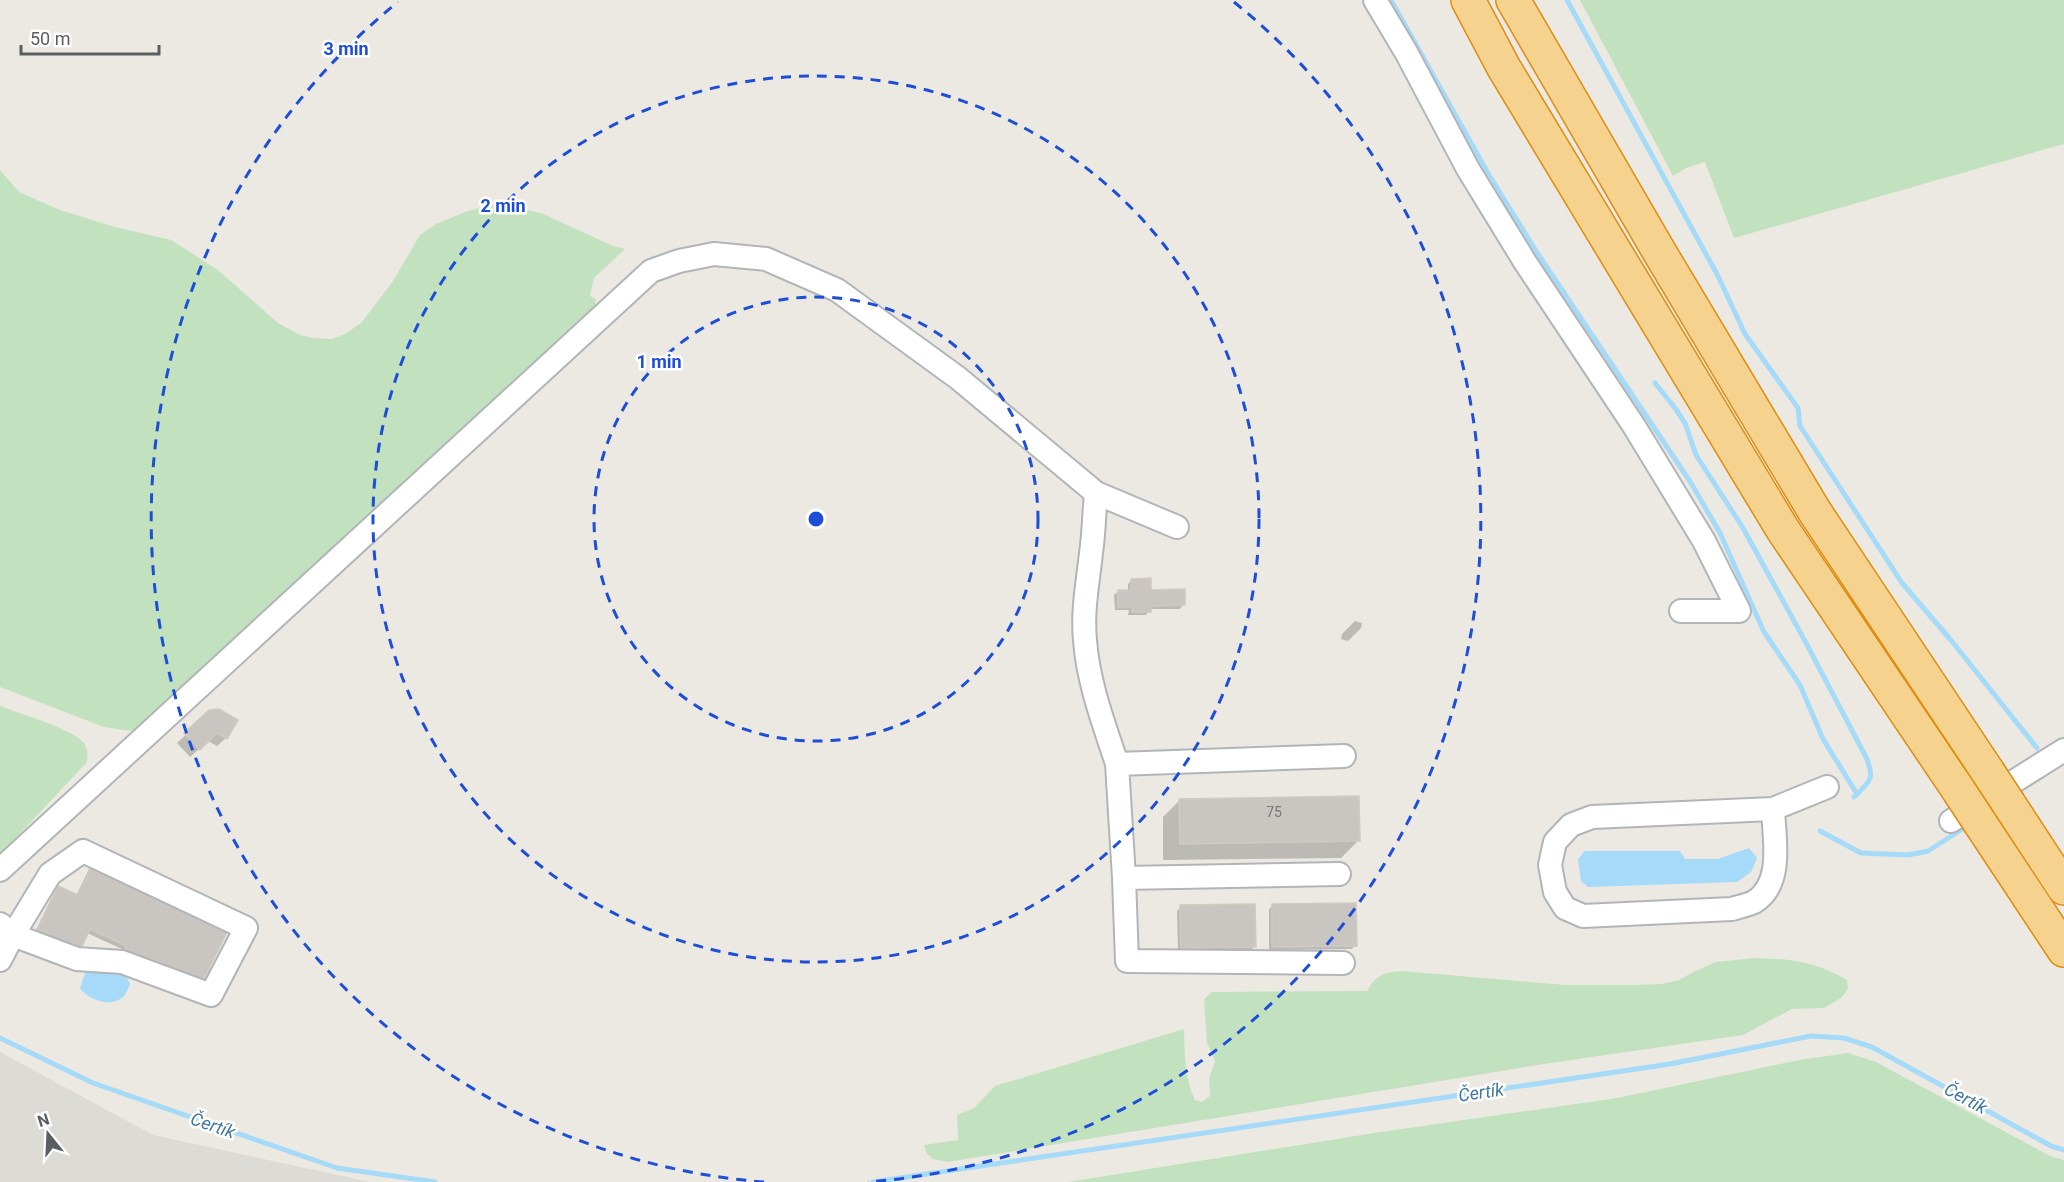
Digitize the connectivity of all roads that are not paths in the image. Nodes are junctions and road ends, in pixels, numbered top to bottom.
1 (1376, 0) edge
2 (1468, 0) edge
3 (1513, 0) edge
4 (1096, 493) junction
5 (1177, 527) dead end
6 (1681, 611) dead end
7 (2064, 750) edge
8 (1344, 756) dead end
9 (1118, 764) junction
10 (1827, 787) dead end
11 (1773, 809) junction
12 (1963, 812) junction
13 (0, 870) edge
14 (1339, 874) dead end
15 (1125, 879) junction
16 (2064, 888) edge
17 (6, 930) edge
18 (2064, 950) edge
19 (0, 960) edge
20 (1342, 963) dead end

1 - 6 street
2 - 12 highway
3 - 16 highway, bridge
4 - 5 street
4 - 9 street
4 - 13 street
7 - 12 street
8 - 9 street
9 - 15 street
10 - 11 street
11 - 11 street
12 - 18 highway
14 - 15 street
15 - 20 street
17 - 17 street
17 - 19 street

